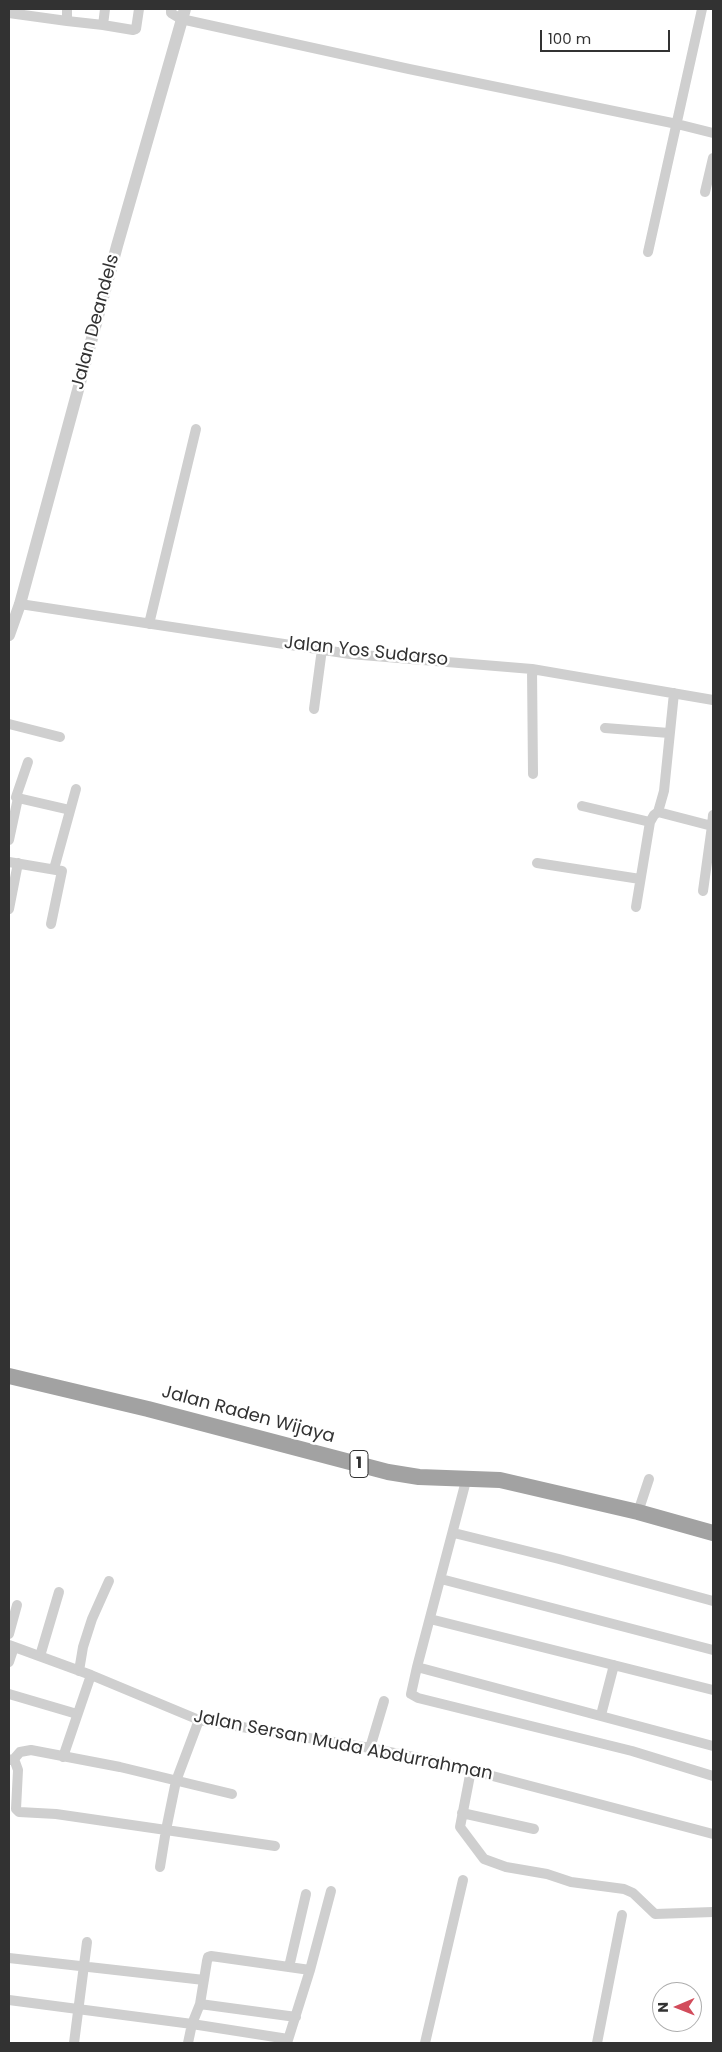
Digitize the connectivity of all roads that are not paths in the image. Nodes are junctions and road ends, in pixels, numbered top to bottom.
1 (67, 9) edge
2 (105, 9) edge
3 (139, 9) edge
4 (171, 9) edge
5 (702, 9) edge
6 (23, 12) edge
7 (9, 13) edge
8 (183, 14) edge
9 (67, 21) junction
10 (103, 25) junction
11 (677, 124) junction
12 (713, 134) edge
13 (713, 158) edge
14 (705, 192) dead end
15 (648, 252) dead end
16 (196, 429) dead end
17 (20, 604) junction
18 (148, 624) junction
19 (9, 635) edge
20 (322, 649) junction
21 (532, 669) junction
22 (674, 693) junction
23 (713, 700) edge
24 (314, 709) dead end
25 (9, 724) edge
26 (605, 728) dead end
27 (669, 733) junction
28 (60, 737) dead end
29 (28, 762) dead end
30 (533, 774) dead end
31 (76, 789) dead end
32 (14, 797) edge
33 (582, 806) dead end
34 (70, 810) junction
35 (658, 812) junction
36 (713, 816) edge
37 (650, 822) junction
38 (712, 826) edge
39 (9, 840) edge
40 (13, 862) edge
41 (537, 863) dead end
42 (54, 869) junction
43 (640, 879) junction
44 (703, 891) dead end
45 (636, 907) dead end
46 (9, 909) edge
47 (52, 924) dead end
48 (9, 1376) edge
49 (467, 1477) junction
50 (649, 1479) dead end
51 (638, 1512) junction
52 (454, 1533) junction
53 (713, 1533) edge
54 (441, 1579) junction
55 (109, 1581) dead end
56 (59, 1592) dead end
57 (713, 1601) edge
58 (18, 1605) dead end
59 (430, 1619) junction
60 (9, 1634) edge
61 (12, 1646) edge
62 (713, 1650) edge
63 (40, 1656) junction
64 (9, 1662) edge
65 (614, 1665) junction
66 (417, 1667) junction
67 (79, 1671) junction
68 (91, 1675) junction
69 (713, 1690) edge
70 (9, 1694) edge
71 (384, 1701) dead end
72 (77, 1714) junction
73 (601, 1715) junction
74 (199, 1720) junction
75 (713, 1746) edge
76 (370, 1748) junction
77 (63, 1757) junction
78 (12, 1760) edge
79 (471, 1770) junction
80 (713, 1776) edge
81 (176, 1782) junction
82 (232, 1794) dead end
83 (462, 1813) junction
84 (534, 1829) dead end
85 (166, 1830) junction
86 (713, 1834) edge
87 (275, 1846) dead end
88 (160, 1867) dead end
89 (463, 1880) dead end
90 (331, 1891) dead end
91 (306, 1894) dead end
92 (713, 1912) edge
93 (622, 1915) dead end
94 (87, 1942) dead end
95 (9, 1958) edge
96 (83, 1967) junction
97 (290, 1967) junction
98 (310, 1970) junction
99 (204, 1980) junction
100 (9, 2000) edge
101 (200, 2004) junction
102 (78, 2010) junction
103 (296, 2017) junction
104 (192, 2024) junction
105 (288, 2041) edge
106 (74, 2043) edge
107 (188, 2043) edge
108 (426, 2043) edge
109 (597, 2043) edge

1 - 9 street
2 - 10 street
3 - 10 street
4 - 8 street
5 - 11 street
6 - 7 street
6 - 9 street
8 - 11 street
8 - 17 street, Jalan Deandels
9 - 10 street
11 - 12 street
11 - 15 street
13 - 14 street
16 - 18 street
17 - 18 street, Jalan Yos Sudarso
17 - 19 street, Jalan Deandels
18 - 20 street, Jalan Yos Sudarso
20 - 21 street, Jalan Yos Sudarso
20 - 24 street
21 - 22 street, Jalan Yos Sudarso
21 - 30 street
22 - 23 street, Jalan Yos Sudarso
22 - 27 street
25 - 28 street
26 - 27 street
27 - 35 street
29 - 32 street
31 - 34 street
32 - 34 street
32 - 39 street
33 - 37 street
34 - 42 street
35 - 37 street
35 - 38 street
36 - 38 street
37 - 43 street
38 - 44 street
40 - 42 street
40 - 46 street
41 - 43 street
42 - 47 street
43 - 45 street
48 - 49 highway, Jalan Raden Wijaya / 1
49 - 51 highway, Jalan Raden Wijaya / 1
49 - 52 street
50 - 51 street
51 - 53 highway, Jalan Raden Wijaya / 1
52 - 54 street
52 - 57 street
54 - 59 street
54 - 62 street
55 - 67 street
56 - 63 street
58 - 60 street
59 - 65 street
59 - 66 street
61 - 63 street, Jalan Sersan Muda Abdurrahman
61 - 64 street
63 - 67 street, Jalan Sersan Muda Abdurrahman
65 - 69 street
65 - 73 street
66 - 73 street
66 - 80 street
67 - 68 street, Jalan Sersan Muda Abdurrahman
68 - 72 street
68 - 74 street, Jalan Sersan Muda Abdurrahman
70 - 72 street
71 - 76 street
72 - 77 street
73 - 75 street
74 - 76 street, Jalan Sersan Muda Abdurrahman
74 - 81 street
76 - 79 street, Jalan Sersan Muda Abdurrahman
77 - 78 street
77 - 81 street
78 - 85 street
79 - 83 street
79 - 86 street, Jalan Sersan Muda Abdurrahman
81 - 82 street
81 - 85 street
83 - 84 street
83 - 92 street
85 - 87 street
85 - 88 street
89 - 108 street
90 - 98 street
91 - 97 street
93 - 109 street
94 - 96 street
95 - 96 street
96 - 99 street
96 - 102 street
97 - 98 street
97 - 99 street
98 - 103 street
99 - 101 street
100 - 102 street
101 - 103 street
101 - 104 street
102 - 104 street
102 - 106 street
103 - 105 street
104 - 105 street
104 - 107 street

